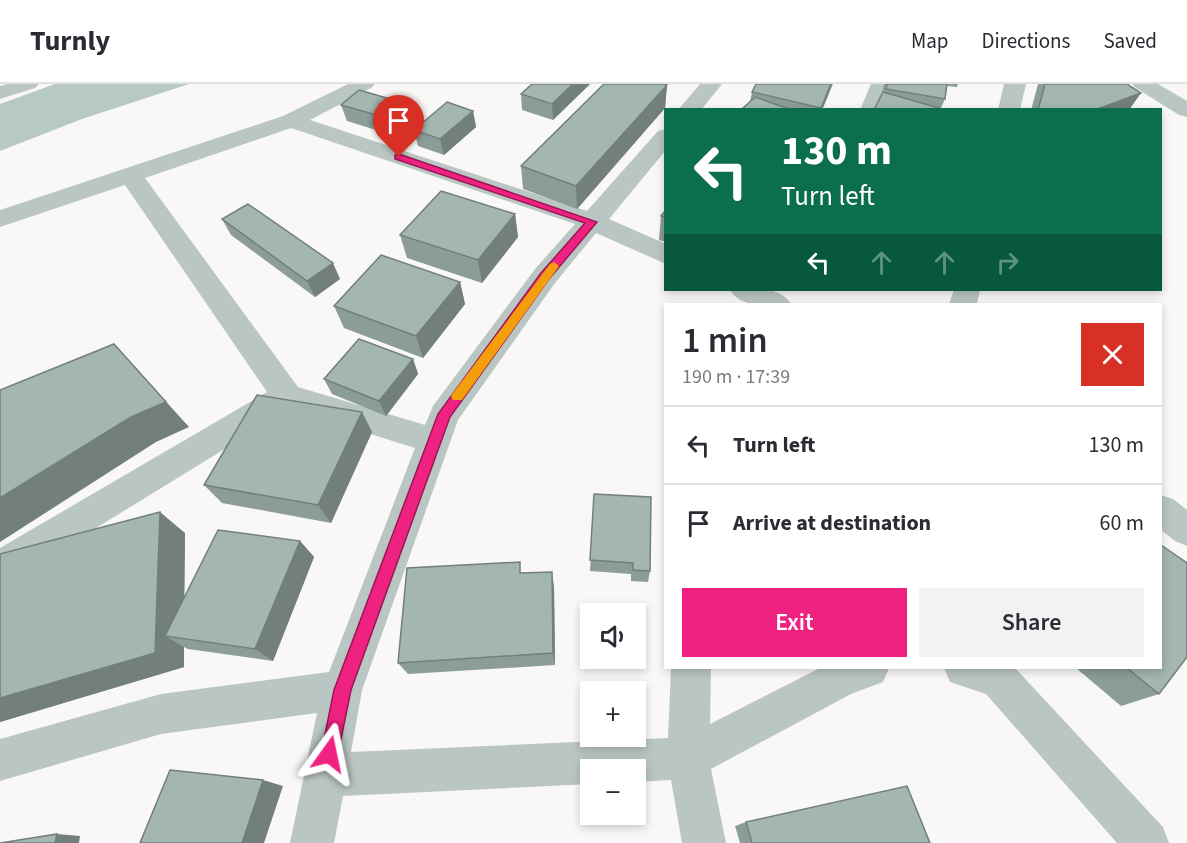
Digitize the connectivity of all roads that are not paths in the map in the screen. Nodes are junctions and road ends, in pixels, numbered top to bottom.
1 (28, 84) edge
2 (364, 84) edge
3 (708, 84) edge
4 (882, 84) edge
5 (1015, 84) edge
6 (1143, 84) edge
7 (0, 93) edge
8 (690, 108) edge
9 (872, 108) edge
10 (1009, 108) edge
11 (1187, 110) edge
12 (291, 121) junction
13 (664, 138) edge
14 (130, 175) junction
15 (0, 219) edge
16 (592, 222) junction
17 (664, 254) edge
18 (746, 291) edge
19 (775, 303) edge
20 (287, 396) junction
21 (435, 441) junction
22 (1162, 511) edge
23 (1187, 530) edge
24 (0, 567) edge
25 (691, 669) edge
26 (866, 669) edge
27 (967, 669) edge
28 (342, 690) junction
29 (688, 758) junction
30 (0, 760) edge
31 (325, 776) junction
32 (312, 843) edge
33 (704, 843) edge
34 (1147, 843) edge

1 - 7 street
2 - 12 street
3 - 8 street
4 - 9 street
5 - 10 street
6 - 11 street
12 - 14 street
12 - 16 street
13 - 16 street
14 - 15 street
14 - 20 street
16 - 17 street
16 - 21 street
18 - 19 street
20 - 21 street
20 - 24 street
21 - 28 street
22 - 23 street
25 - 29 street
26 - 29 street
27 - 34 street
28 - 30 street
28 - 31 street
29 - 31 street
29 - 33 street
31 - 32 street

